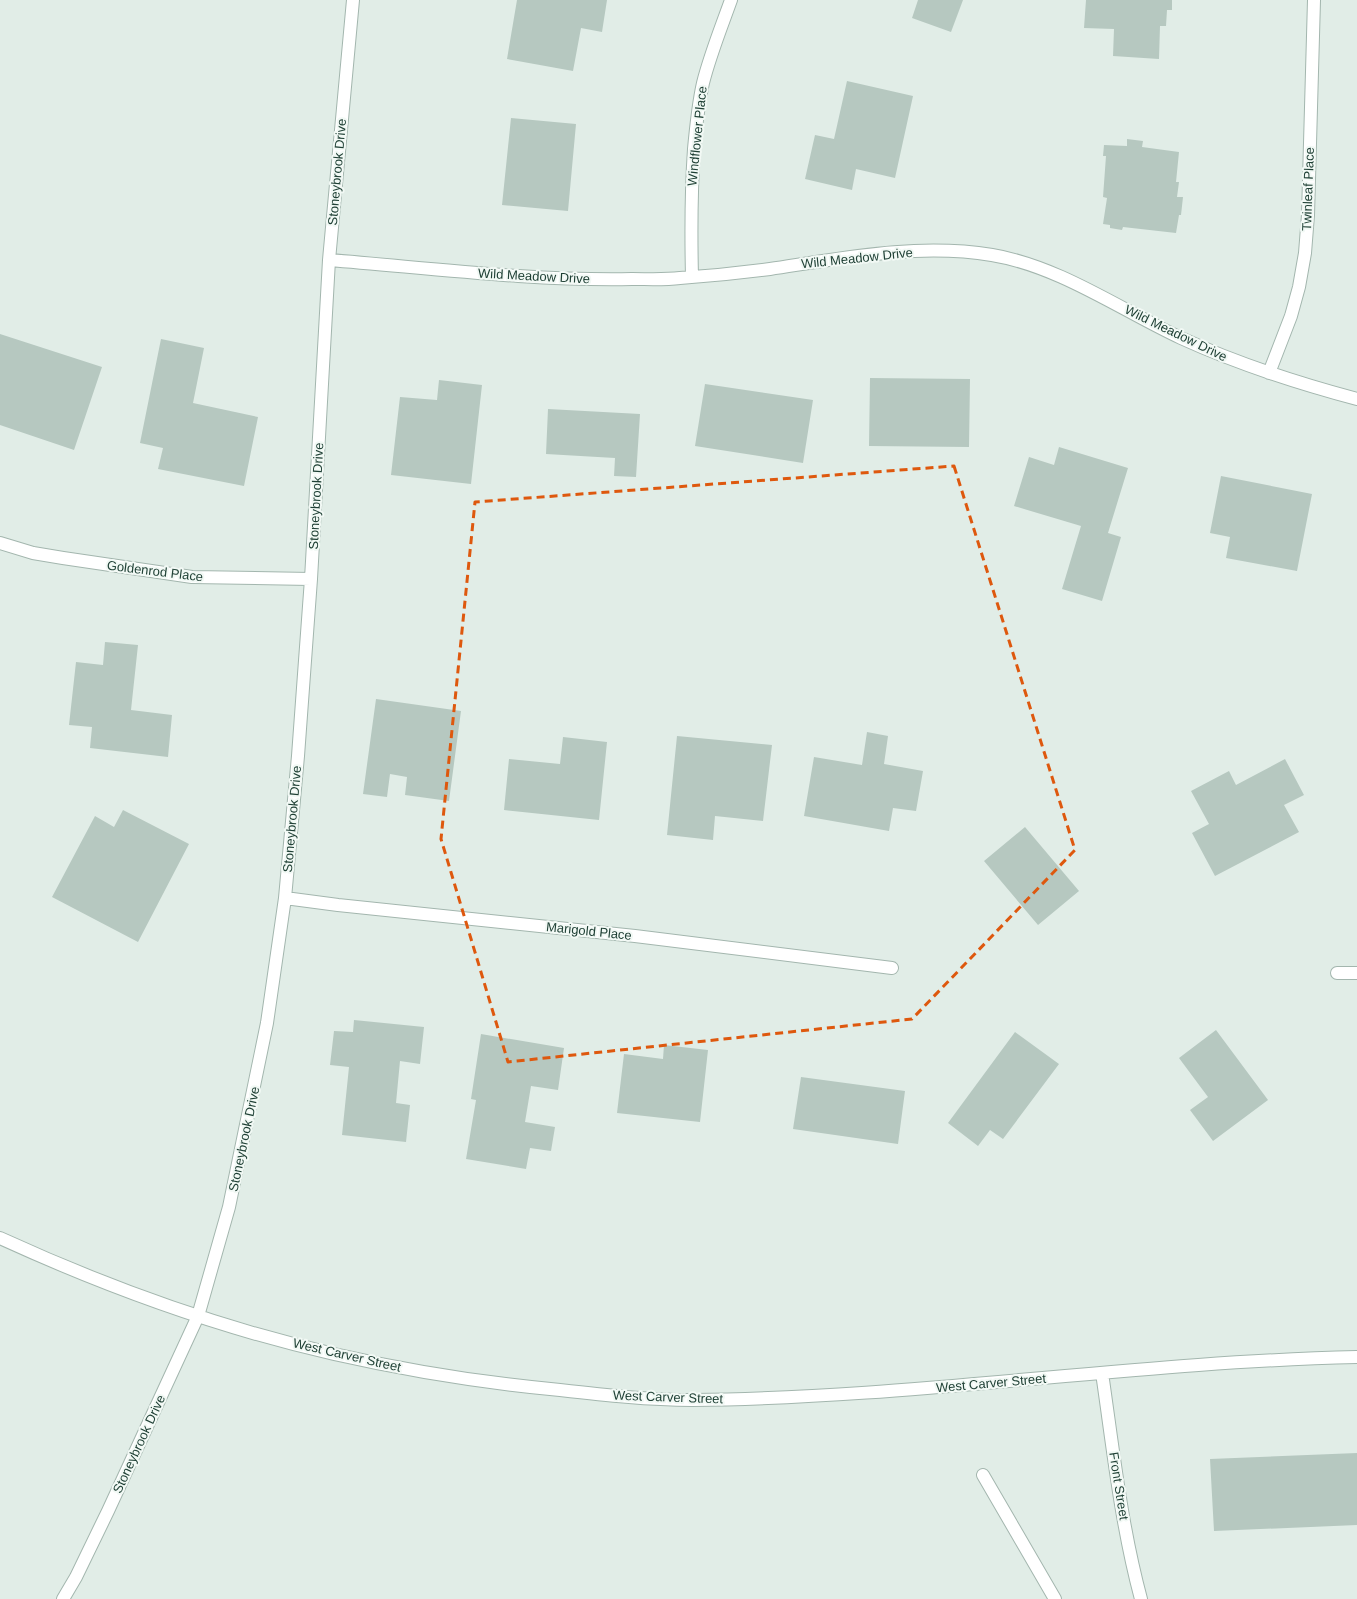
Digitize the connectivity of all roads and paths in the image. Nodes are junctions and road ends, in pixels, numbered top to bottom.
1 (353, 0) edge
2 (731, 0) edge
3 (1314, 0) edge
4 (329, 260) junction
5 (692, 277) junction
6 (1269, 373) junction
7 (1357, 399) edge
8 (1, 547) edge
9 (311, 579) junction
10 (285, 898) junction
11 (892, 968) dead end
12 (1337, 973) dead end
13 (1357, 973) edge
14 (0, 1238) edge
15 (198, 1316) junction
16 (1357, 1357) edge
17 (1102, 1373) junction
18 (983, 1476) dead end
19 (63, 1599) edge
20 (1055, 1599) edge
21 (1141, 1599) edge

1 - 4 street, Stoneybrook Drive
2 - 5 street, Windflower Place
3 - 6 street, Twinleaf Place
4 - 5 street, Wild Meadow Drive
4 - 9 street, Stoneybrook Drive
5 - 6 street, Wild Meadow Drive
6 - 7 street, Wild Meadow Drive
8 - 9 street, Goldenrod Place
9 - 10 street, Stoneybrook Drive
10 - 11 street, Marigold Place
10 - 15 street, Stoneybrook Drive
12 - 13 street
14 - 15 street, West Carver Street
15 - 17 street, West Carver Street
15 - 19 street, Stoneybrook Drive
16 - 17 street, West Carver Street
17 - 21 street, Front Street
18 - 20 street

